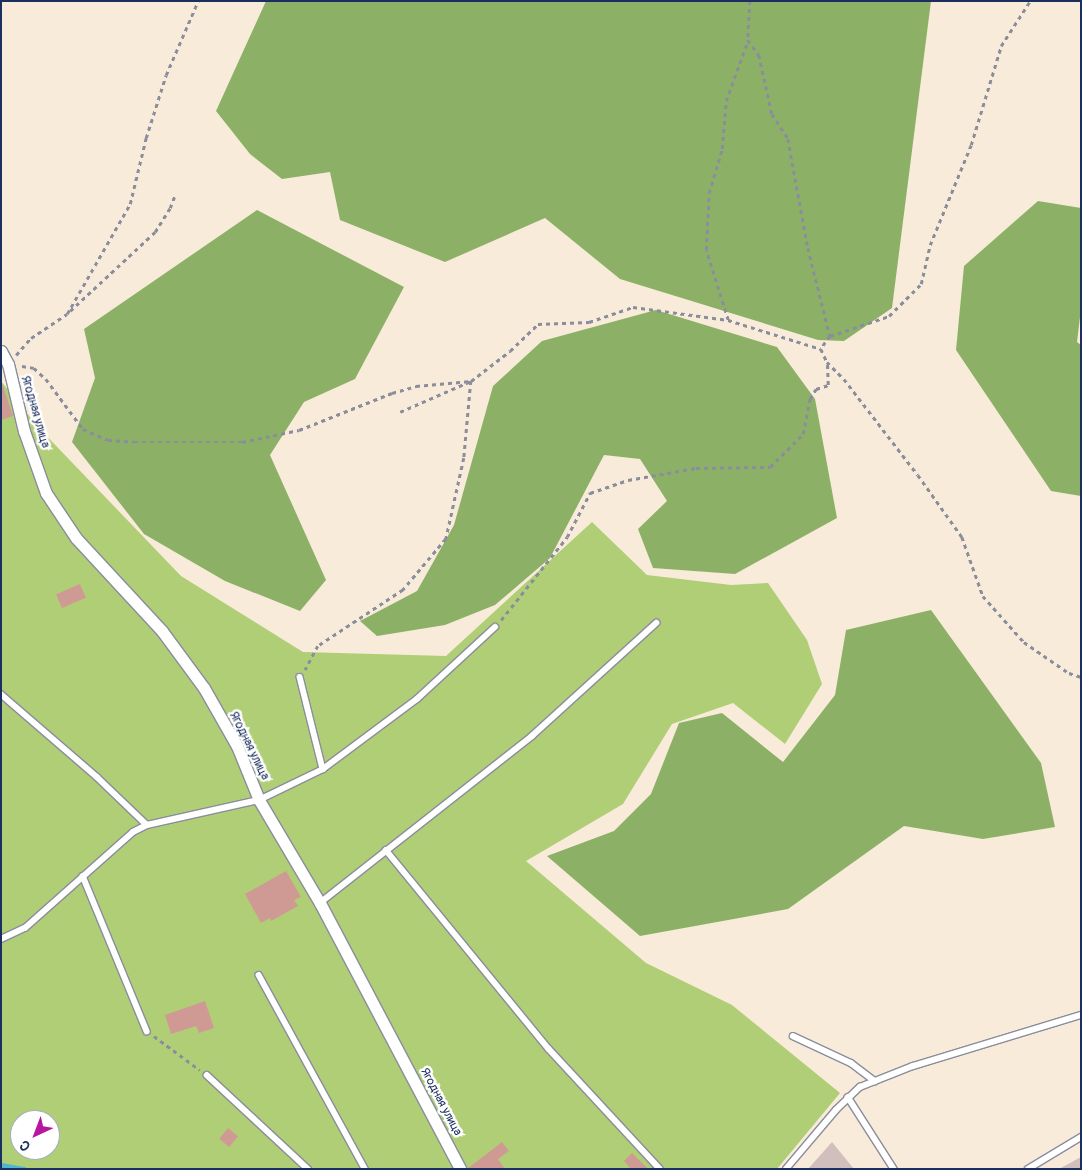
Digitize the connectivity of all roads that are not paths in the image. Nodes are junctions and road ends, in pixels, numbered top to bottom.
1 (1, 351) edge
2 (656, 623) dead end
3 (495, 627) road end
4 (300, 677) road end
5 (1, 694) edge
6 (323, 770) junction
7 (259, 800) junction
8 (147, 825) junction
9 (386, 850) junction
10 (83, 876) junction
11 (320, 903) junction
12 (3, 937) edge
13 (259, 975) dead end
14 (1081, 1015) edge
15 (147, 1031) road end
16 (793, 1036) dead end
17 (207, 1075) road end
18 (875, 1081) junction
19 (848, 1097) junction
20 (1081, 1138) edge
21 (308, 1169) edge
22 (365, 1169) edge
23 (460, 1169) edge
24 (660, 1169) edge
25 (786, 1169) edge
26 (894, 1169) edge
27 (1028, 1169) edge

1 - 7 street, Ягодная улица
2 - 9 lane
3 - 6 lane
4 - 6 lane
5 - 8 lane
6 - 7 lane
7 - 8 lane
7 - 11 street, Ягодная улица
8 - 10 lane
9 - 11 lane
9 - 24 lane
10 - 12 lane
10 - 15 lane
11 - 23 street, Ягодная улица
13 - 22 lane
14 - 18 lane
16 - 18 lane
17 - 21 lane
18 - 19 lane
19 - 25 lane
19 - 26 lane
20 - 27 lane

